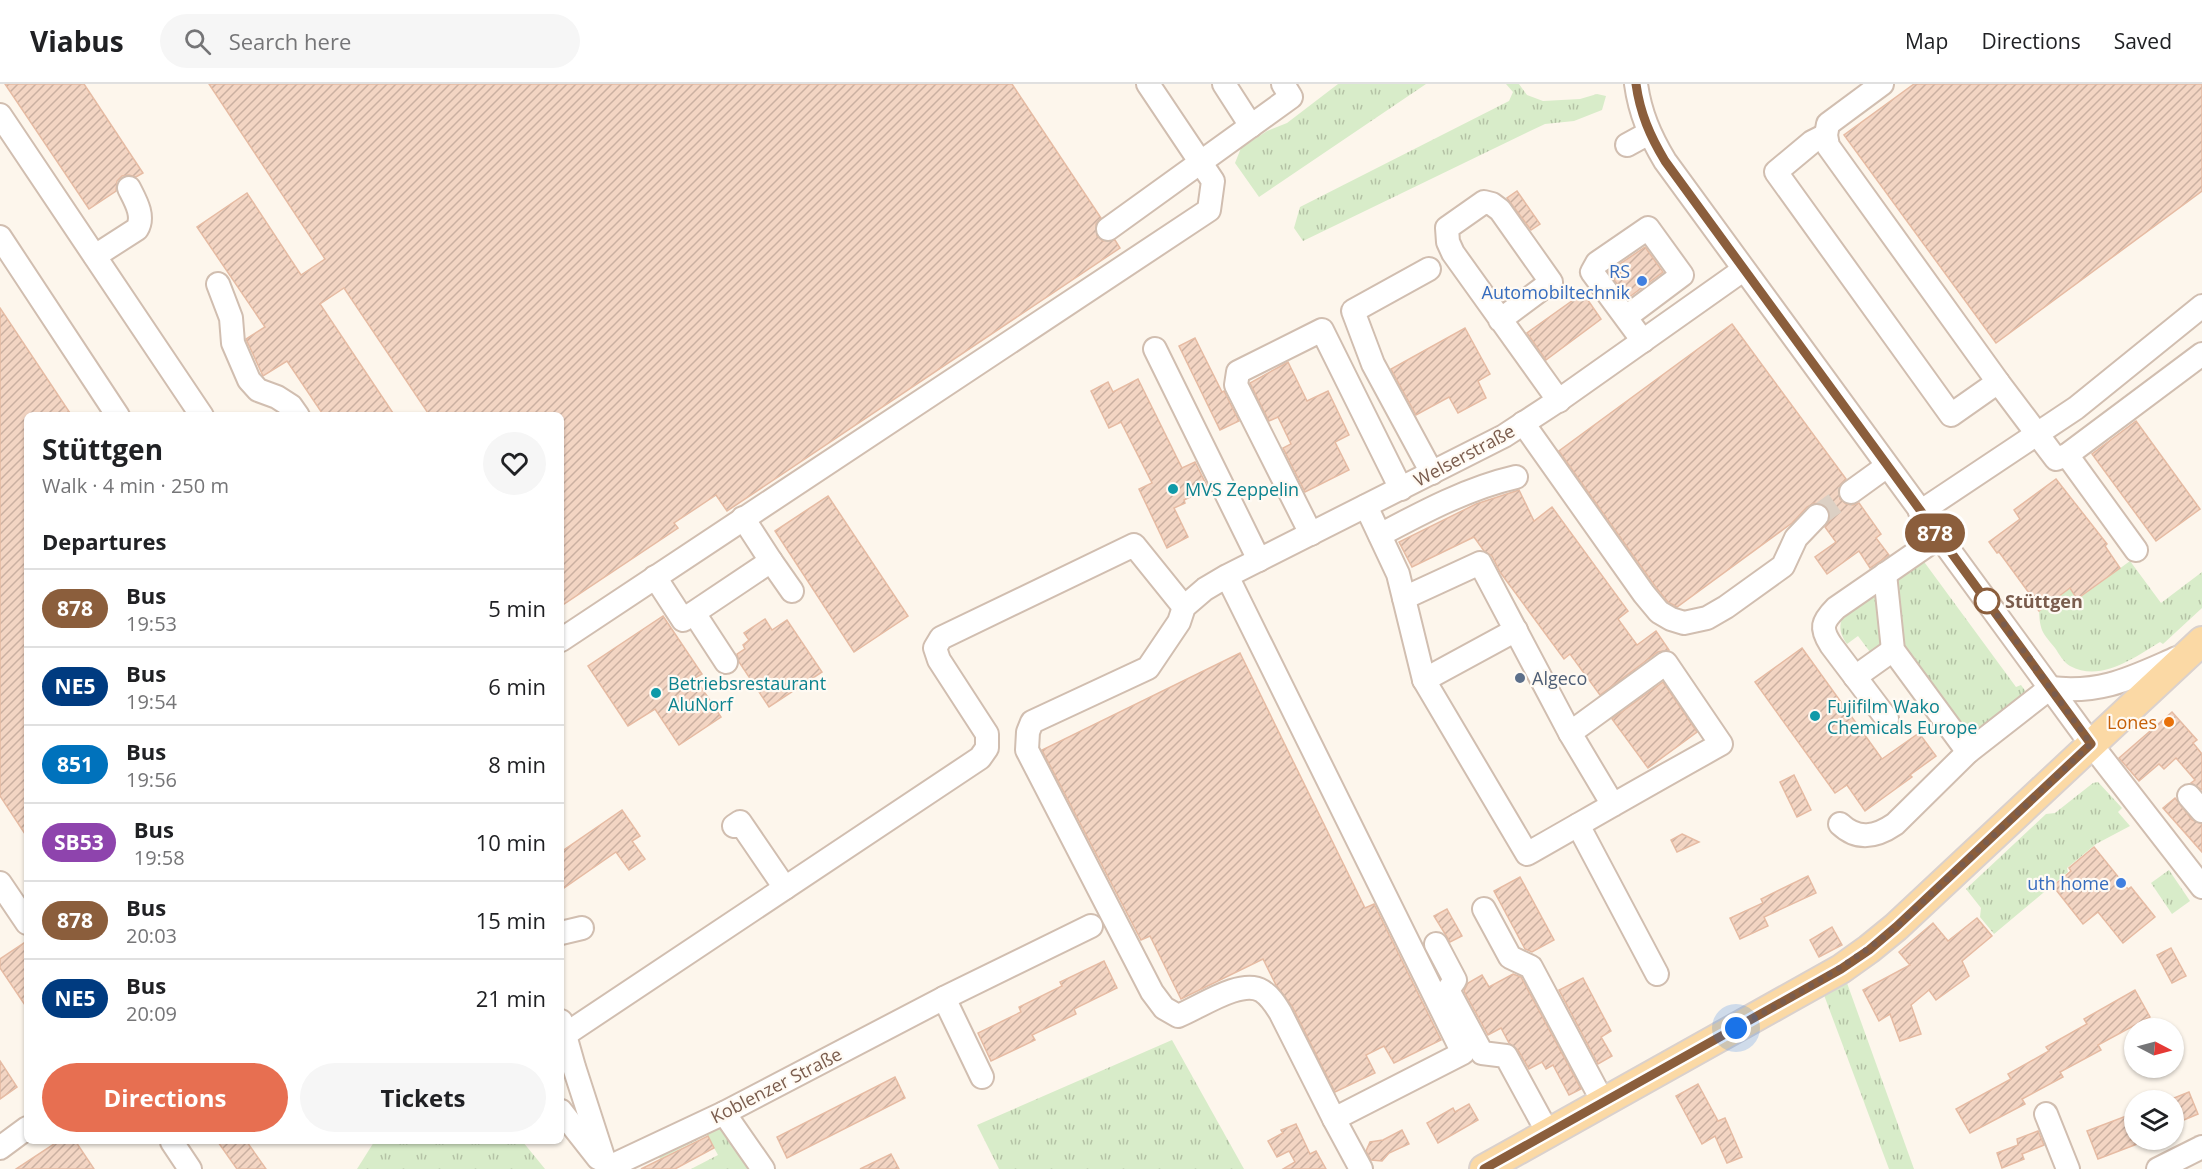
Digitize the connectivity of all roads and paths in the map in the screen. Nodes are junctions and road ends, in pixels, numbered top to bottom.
1 (1148, 84) edge
2 (1224, 84) edge
3 (1283, 84) edge
4 (1636, 84) edge
5 (1882, 84) edge
6 (0, 115) edge
7 (1251, 126) junction
8 (1649, 133) junction
9 (1826, 135) junction
10 (1627, 145) dead end
11 (1200, 162) junction
12 (129, 188) dead end
13 (1108, 229) dead end
14 (0, 237) edge
15 (94, 256) junction
16 (1429, 269) dead end
17 (1743, 270) junction
18 (218, 284) dead end
19 (2202, 306) edge
20 (1626, 317) dead end
21 (1500, 320) junction
22 (1643, 341) junction
23 (1155, 349) dead end
24 (2202, 354) edge
25 (1998, 382) junction
26 (1558, 401) junction
27 (115, 412) edge
28 (199, 412) edge
29 (295, 412) edge
30 (1523, 423) junction
31 (2036, 434) junction
32 (2067, 455) junction
33 (1887, 466) junction
34 (1432, 473) junction
35 (1516, 477) dead end
36 (1401, 489) junction
37 (1851, 492) tunnel mouth
38 (1366, 506) junction
39 (1920, 512) junction
40 (1817, 516) tunnel mouth
41 (743, 518) junction
42 (1311, 534) junction
43 (1380, 535) junction
44 (1939, 537) junction
45 (2136, 550) dead end
46 (1259, 560) junction
47 (771, 561) junction
48 (1885, 574) junction
49 (1227, 576) junction
50 (655, 577) junction
51 (792, 591) dead end
52 (1404, 598) junction
53 (694, 613) junction
54 (1181, 614) junction
55 (1516, 630) junction
56 (564, 638) edge
57 (2195, 647) edge
58 (1893, 650) junction
59 (726, 662) dead end
60 (1856, 677) junction
61 (1424, 680) junction
62 (2050, 688) junction
63 (1887, 719) dead end
64 (1570, 733) junction
65 (2091, 744) junction
66 (1968, 753) junction
67 (1613, 805) junction
68 (1840, 824) dead end
69 (1578, 825) junction
70 (734, 826) dead end
71 (2200, 878) edge
72 (0, 883) edge
73 (785, 888) junction
74 (1484, 909) dead end
75 (24, 918) edge
76 (1091, 926) dead end
77 (1436, 944) dead end
78 (1657, 974) dead end
79 (944, 998) junction
80 (564, 1027) edge
81 (564, 1032) edge
82 (982, 1077) dead end
83 (1603, 1102) junction
84 (723, 1113) junction
85 (2046, 1114) dead end
86 (564, 1115) edge
87 (1334, 1119) junction
88 (24, 1130) edge
89 (1548, 1133) junction
90 (564, 1136) edge
91 (585, 1140) junction
92 (173, 1144) edge
93 (2202, 1147) edge
94 (0, 1148) edge
95 (2061, 1167) edge
96 (190, 1169) edge
97 (607, 1169) edge
98 (763, 1169) edge
99 (1361, 1169) edge
100 (1484, 1169) edge
101 (2158, 1169) edge

1 - 11 street
2 - 7 street
3 - 7 street
4 - 8 street
5 - 9 street
6 - 15 street
7 - 11 street
8 - 10 street
8 - 17 street
9 - 25 street
9 - 25 street
11 - 13 street
11 - 41 street
12 - 15 street
14 - 27 street
15 - 28 street
16 - 34 street
17 - 22 street, Welserstraße
17 - 33 street
18 - 29 street
19 - 31 street
20 - 22 street
21 - 21 street
21 - 26 street
22 - 26 street, Welserstraße
23 - 46 street
24 - 32 street
25 - 31 street
26 - 30 street, Welserstraße
30 - 34 street, Welserstraße
30 - 40 street
31 - 32 street
31 - 39 street
32 - 45 street
33 - 37 street
33 - 39 street
34 - 36 street, Welserstraße
35 - 43 street
36 - 38 street, Welserstraße
36 - 42 street
38 - 42 street, Welserstraße
38 - 43 street
39 - 44 street
41 - 47 street
41 - 50 street
42 - 46 street, Welserstraße
43 - 52 street
44 - 48 street
44 - 62 street
46 - 49 street, Welserstraße
47 - 51 street
47 - 53 street
48 - 58 street
48 - 60 street
49 - 54 street, Welserstraße
49 - 87 street
50 - 53 street
50 - 56 street
52 - 55 street
52 - 61 street
53 - 59 street
54 - 73 street
54 - 87 street, Welserstraße
55 - 61 street
55 - 64 street
57 - 62 street
57 - 65 main road
58 - 60 street
58 - 66 street
60 - 63 street
61 - 69 street
62 - 65 street
62 - 66 street
64 - 67 street
64 - 67 street
65 - 71 street
65 - 83 main road
66 - 68 street
67 - 69 street
69 - 78 street
70 - 73 street
72 - 75 street
73 - 80 street
74 - 83 street
76 - 79 street, Koblenzer Straße
77 - 89 street
79 - 82 street
79 - 84 street, Koblenzer Straße
81 - 97 street
83 - 89 main road
84 - 97 street, Koblenzer Straße
84 - 98 street
85 - 95 street
86 - 91 street
87 - 99 street
88 - 94 street
89 - 100 main road
90 - 91 street
91 - 97 street
92 - 96 street
93 - 101 street

